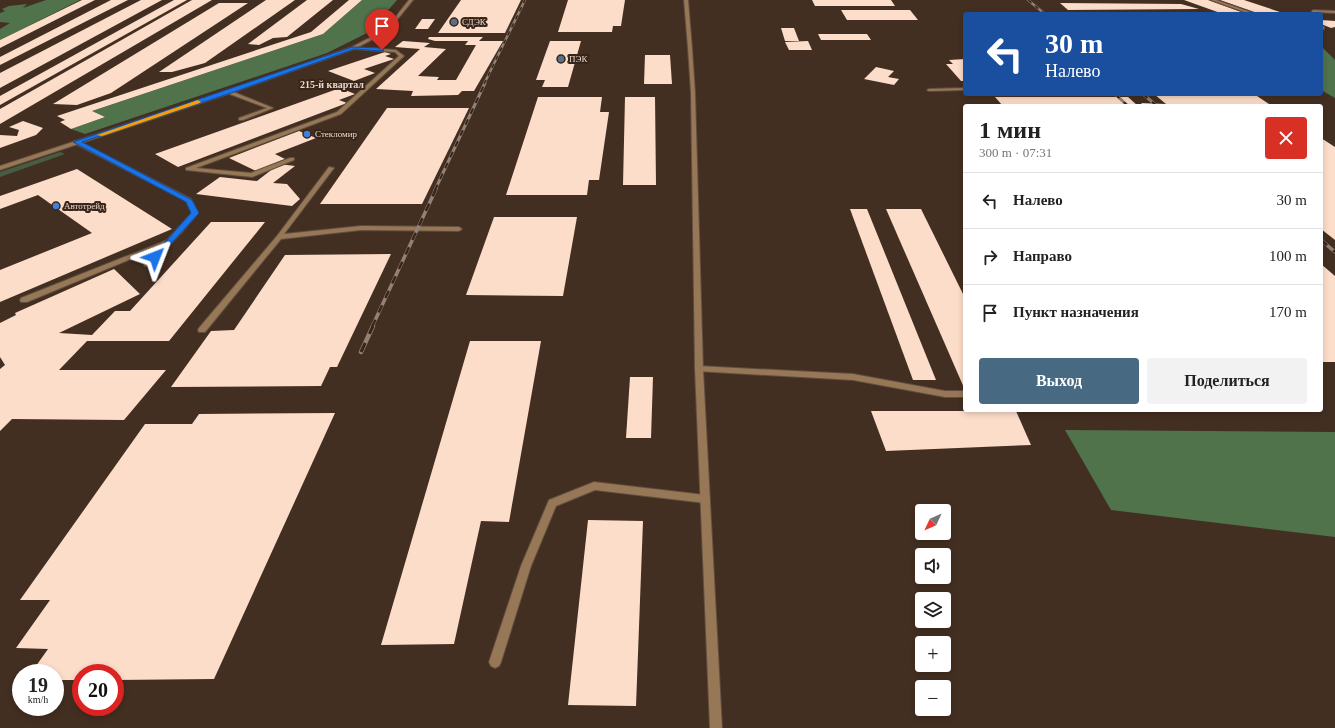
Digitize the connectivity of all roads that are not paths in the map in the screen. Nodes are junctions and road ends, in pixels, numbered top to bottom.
1 (411, 0) edge
2 (686, 0) edge
3 (1213, 0) edge
4 (1248, 12) edge
5 (1313, 12) edge
6 (1335, 12) edge
7 (353, 48) junction
8 (963, 89) edge
9 (929, 90) dead end
10 (229, 92) junction
11 (241, 119) dead end
12 (76, 142) junction
13 (292, 159) dead end
14 (0, 168) edge
15 (331, 168) dead end
16 (459, 229) dead end
17 (279, 237) junction
18 (172, 240) junction
19 (147, 265) dead end
20 (24, 300) dead end
21 (202, 330) dead end
22 (699, 369) junction
23 (963, 394) edge
24 (705, 499) junction
25 (495, 662) dead end
26 (716, 728) edge

1 - 7 street
2 - 22 street
3 - 4 street
5 - 6 street
7 - 10 street
7 - 13 street
8 - 9 street
10 - 11 street
10 - 12 street
12 - 14 street
12 - 18 street
15 - 17 street
16 - 17 street
17 - 21 street
18 - 19 street
18 - 20 street
22 - 23 street
22 - 24 street
24 - 25 street
24 - 26 street

